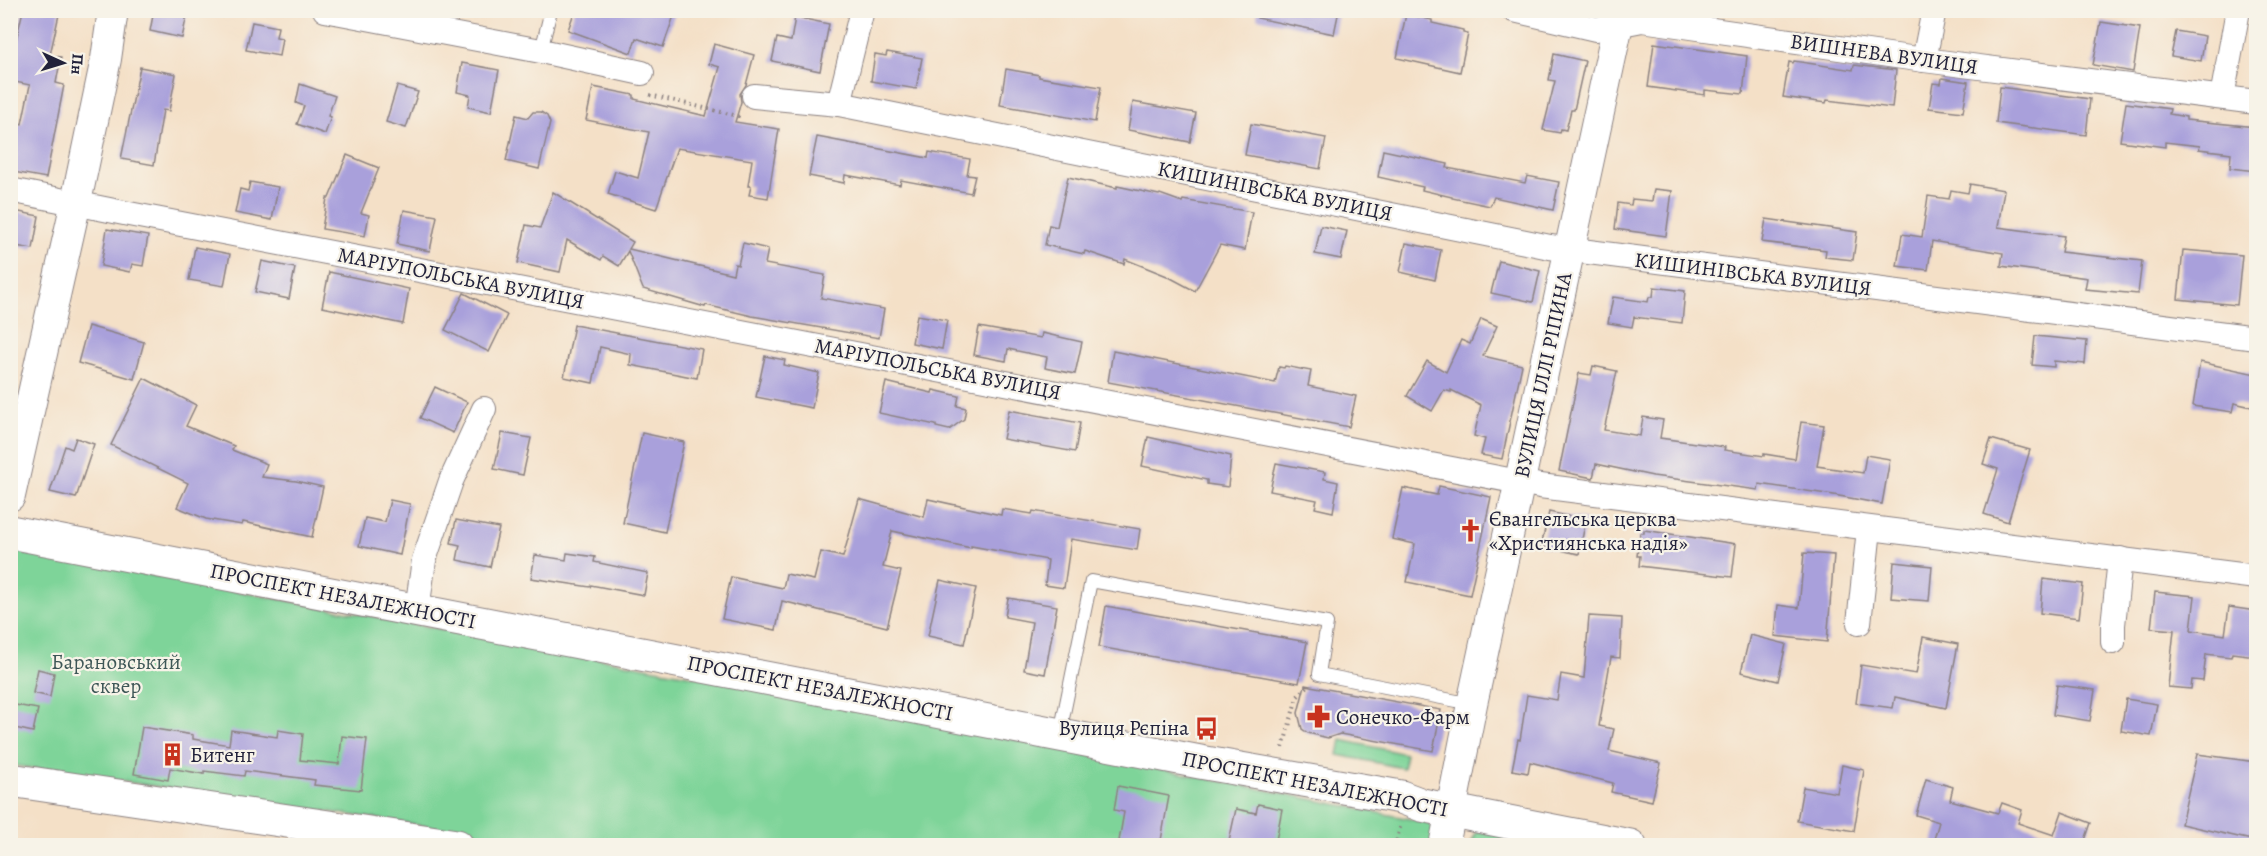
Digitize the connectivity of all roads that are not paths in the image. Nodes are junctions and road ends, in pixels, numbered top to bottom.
1 (113, 10) edge
2 (325, 10) edge
3 (551, 10) edge
4 (862, 10) edge
5 (1514, 10) edge
6 (1934, 10) edge
7 (2238, 10) edge
8 (1619, 17) edge
9 (541, 51) junction
10 (1924, 60) junction
11 (642, 73) road end
12 (754, 96) road end
13 (2222, 97) junction
14 (2256, 102) edge
15 (839, 104) junction
16 (10, 190) edge
17 (76, 202) junction
18 (1569, 250) junction
19 (2256, 338) edge
20 (484, 409) dead end
21 (1520, 481) junction
22 (10, 496) edge
23 (1869, 529) junction
24 (10, 532) edge
25 (2120, 559) junction
26 (2256, 577) edge
27 (417, 610) junction
28 (1859, 623) dead end
29 (2114, 642) dead end
30 (1472, 704) junction
31 (1059, 735) junction
32 (10, 780) edge
33 (1450, 810) junction
34 (457, 846) edge
35 (1444, 846) edge
36 (1630, 846) edge

1 - 17 street
2 - 9 street
3 - 9 lane
4 - 15 street
5 - 8 street, ВИШНЕВА ВУЛИЦЯ
6 - 10 street
7 - 13 street
8 - 10 street, ВИШНЕВА ВУЛИЦЯ
8 - 18 street, ВУЛИЦЯ ІЛЛІ РІПИНА
9 - 11 street
10 - 13 street, ВИШНЕВА ВУЛИЦЯ
12 - 15 street, КИШИНІВСЬКА ВУЛИЦЯ
13 - 14 street, ВИШНЕВА ВУЛИЦЯ
15 - 18 street, КИШИНІВСЬКА ВУЛИЦЯ
16 - 17 street, МАРІУПОЛЬСЬКА ВУЛИЦЯ
17 - 21 street, МАРІУПОЛЬСЬКА ВУЛИЦЯ
17 - 22 street
18 - 19 street, КИШИНІВСЬКА ВУЛИЦЯ
18 - 21 street, ВУЛИЦЯ ІЛЛІ РІПИНА
20 - 27 street
21 - 23 street, МАРІУПОЛЬСЬКА ВУЛИЦЯ
21 - 30 street, ВУЛИЦЯ ІЛЛІ РІПИНА
23 - 25 street, МАРІУПОЛЬСЬКА ВУЛИЦЯ
23 - 28 street
24 - 27 main road, ПРОСПЕКТ НЕЗАЛЕЖНОСТІ
25 - 26 street, МАРІУПОЛЬСЬКА ВУЛИЦЯ
25 - 29 street
27 - 31 main road, ПРОСПЕКТ НЕЗАЛЕЖНОСТІ
30 - 31 lane
30 - 33 street, ВУЛИЦЯ ІЛЛІ РІПИНА
31 - 33 main road, ПРОСПЕКТ НЕЗАЛЕЖНОСТІ
32 - 34 main road
33 - 35 street, ВУЛИЦЯ ІЛЛІ РІПИНА
33 - 36 main road, ПРОСПЕКТ НЕЗАЛЕЖНОСТІ

